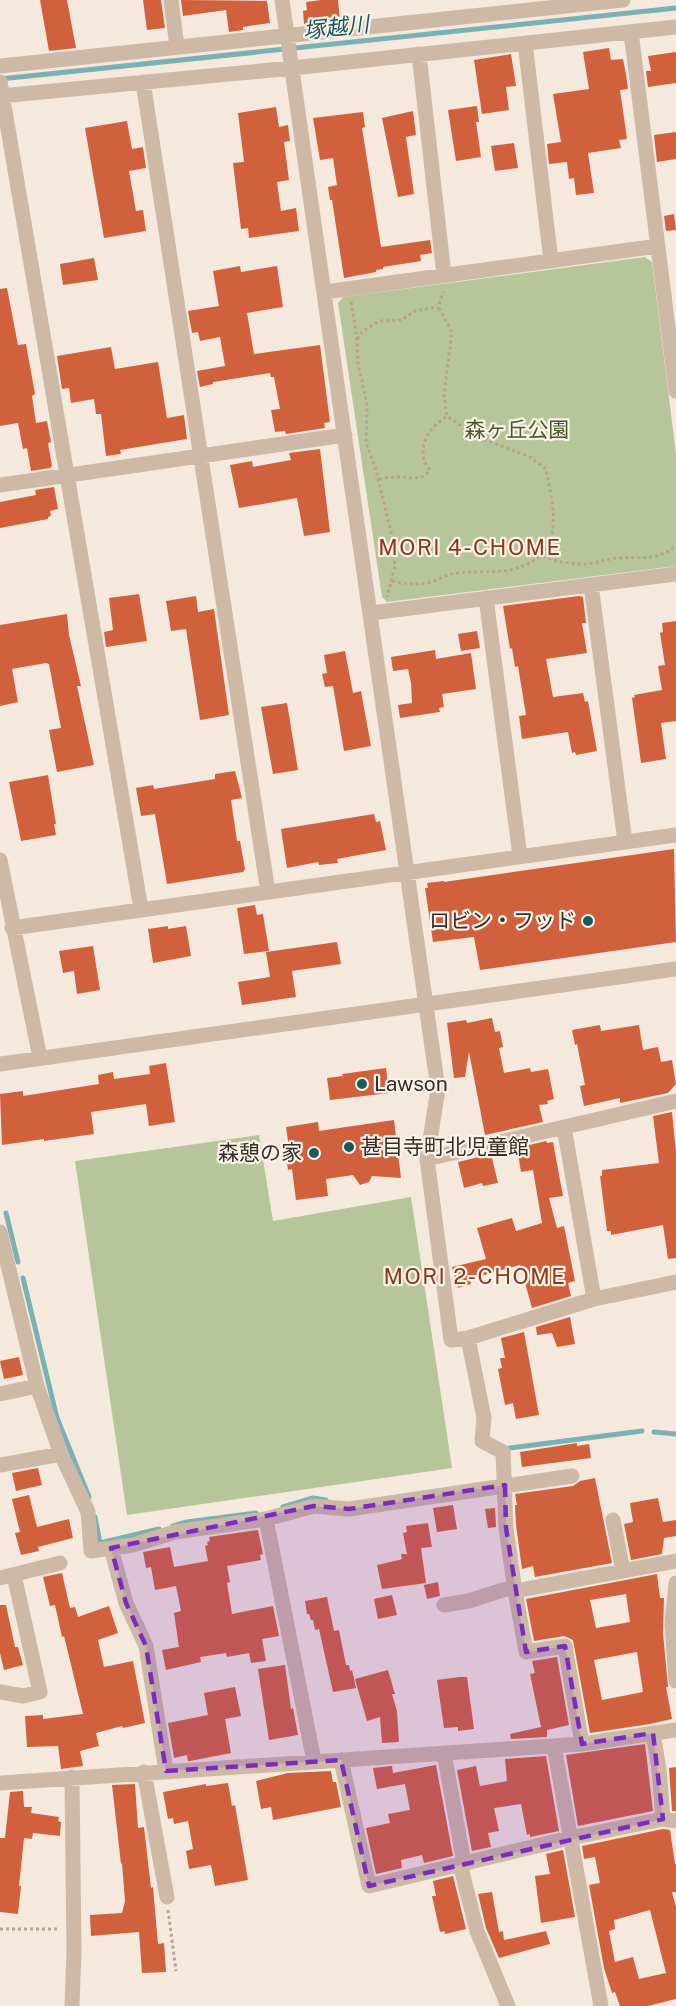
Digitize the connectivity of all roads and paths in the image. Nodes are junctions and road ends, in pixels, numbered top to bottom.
1 (171, 0) edge
2 (282, 0) edge
3 (623, 0) edge
4 (676, 27) edge
5 (631, 32) junction
6 (288, 37) junction
7 (525, 43) junction
8 (177, 47) junction
9 (419, 54) junction
10 (291, 63) junction
11 (0, 66) edge
12 (143, 82) junction
13 (1, 90) edge
14 (658, 246) junction
15 (551, 261) junction
16 (447, 275) junction
17 (348, 288) junction
18 (325, 292) junction
19 (439, 308) junction
20 (357, 339) junction
21 (676, 391) edge
22 (447, 416) junction
23 (345, 435) junction
24 (199, 457) junction
25 (68, 476) junction
26 (379, 479) junction
27 (0, 486) edge
28 (676, 546) edge
29 (541, 556) junction
30 (676, 574) edge
31 (392, 581) junction
32 (591, 585) junction
33 (486, 598) junction
34 (388, 610) junction
35 (371, 613) junction
36 (676, 835) edge
37 (626, 842) junction
38 (520, 856) junction
39 (0, 860) edge
40 (406, 872) junction
41 (268, 892) junction
42 (141, 909) junction
43 (7, 918) edge
44 (676, 969) edge
45 (425, 1004) junction
46 (40, 1058) junction
47 (0, 1064) edge
48 (676, 1101) edge
49 (564, 1127) junction
50 (427, 1159) junction
51 (0, 1232) edge
52 (5, 1274) edge
53 (676, 1282) edge
54 (594, 1299) junction
55 (468, 1338) junction
56 (37, 1386) junction
57 (0, 1394) edge
58 (62, 1454) junction
59 (0, 1465) edge
60 (572, 1476) dead end
61 (505, 1485) junction
62 (266, 1519) junction
63 (613, 1520) dead end
64 (111, 1548) junction
65 (676, 1562) edge
66 (60, 1563) dead end
67 (623, 1571) junction
68 (7, 1577) edge
69 (676, 1583) edge
70 (515, 1588) junction
71 (444, 1605) dead end
72 (676, 1681) edge
73 (0, 1692) edge
74 (676, 1730) edge
75 (653, 1733) junction
76 (582, 1744) junction
77 (554, 1746) junction
78 (444, 1753) junction
79 (341, 1760) junction
80 (314, 1761) junction
81 (166, 1771) junction
82 (144, 1772) junction
83 (72, 1777) junction
84 (0, 1783) edge
85 (669, 1820) edge
86 (570, 1838) junction
87 (462, 1864) junction
88 (167, 1897) joint
89 (0, 1929) edge
90 (74, 1929) junction
91 (176, 1971) dead end
92 (597, 2005) edge
93 (72, 2006) edge
94 (508, 2006) edge

1 - 8 street
2 - 6 street
3 - 6 street
4 - 5 street
5 - 7 street
5 - 14 street
6 - 8 street
6 - 10 street
7 - 9 street
7 - 15 street
8 - 11 street
9 - 10 street
9 - 16 street
10 - 12 street
10 - 18 street
12 - 13 street
12 - 24 street
13 - 25 street
14 - 15 street
14 - 21 street
15 - 16 street
16 - 17 street
16 - 19 path
17 - 18 street
17 - 20 path
18 - 23 street
19 - 20 path
19 - 22 path
20 - 26 path
22 - 26 path
22 - 29 path
23 - 24 street
23 - 35 street
24 - 25 street
24 - 41 street
25 - 27 street
25 - 42 street
26 - 31 path
28 - 29 path
29 - 31 path
30 - 32 street
31 - 34 path
32 - 33 street
32 - 37 street
33 - 34 street
33 - 38 street
34 - 35 street
35 - 40 street
36 - 37 street
37 - 38 street
38 - 40 street
39 - 43 street
40 - 41 street
40 - 45 street
41 - 42 street
42 - 43 street
43 - 46 street
44 - 45 street
45 - 46 street
45 - 50 street
46 - 47 street
48 - 49 street
49 - 50 street
49 - 54 street
50 - 55 street
51 - 52 street
52 - 56 street
53 - 54 street
54 - 55 street
55 - 61 street
56 - 57 street
56 - 58 street
58 - 59 street
58 - 64 street
60 - 61 street
61 - 62 street
61 - 70 street
62 - 64 street
62 - 80 street
63 - 67 street
64 - 81 street
65 - 67 street
66 - 68 street
67 - 70 street
68 - 73 street
69 - 72 street
70 - 71 street
70 - 76 street
74 - 75 street
75 - 76 street
75 - 85 street
76 - 77 street
77 - 78 street
77 - 86 street
78 - 79 street
78 - 87 street
79 - 80 street
79 - 87 street
80 - 81 street
81 - 82 street
82 - 83 street
82 - 88 street
83 - 84 street
83 - 90 street
85 - 86 street
86 - 87 street
86 - 92 street
87 - 94 street
88 - 91 path
89 - 90 path
90 - 93 street

